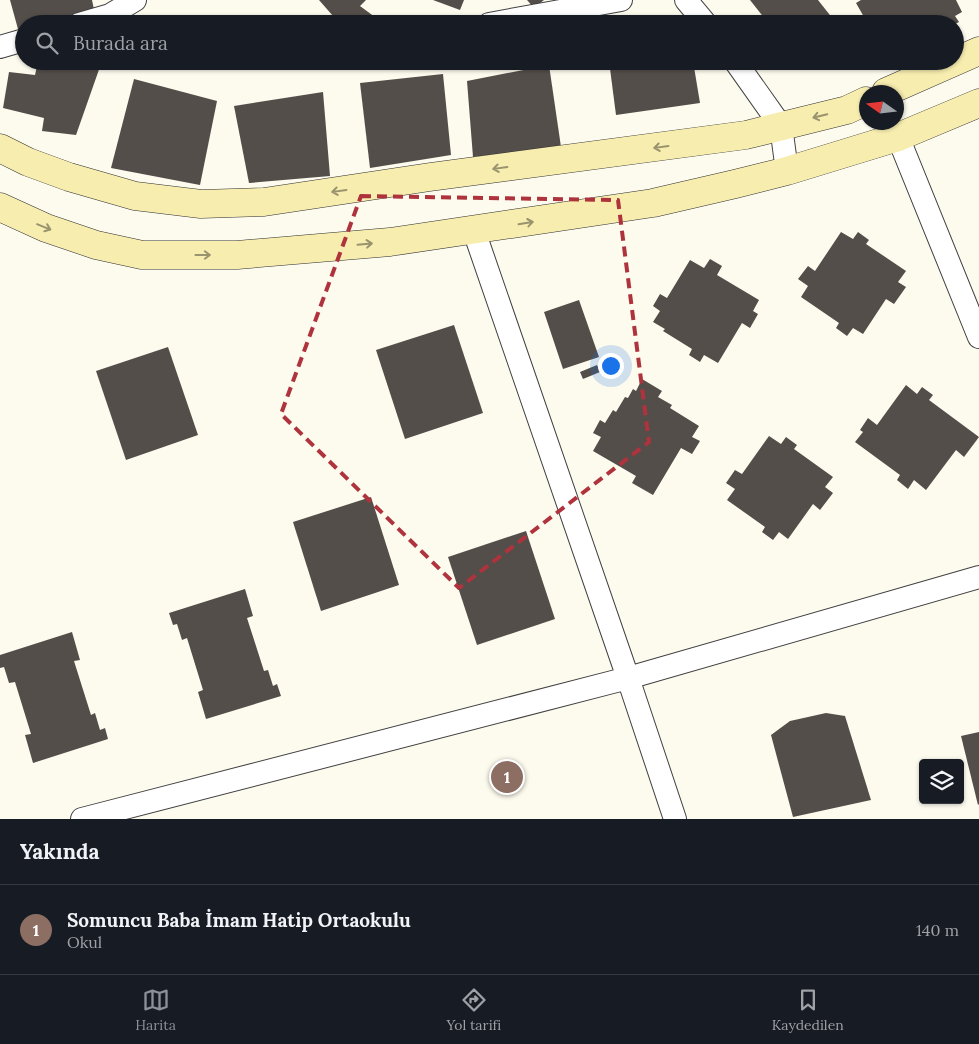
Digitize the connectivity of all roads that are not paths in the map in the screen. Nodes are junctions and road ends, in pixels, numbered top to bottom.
1 (135, 0) edge
2 (621, 0) edge
3 (686, 0) edge
4 (123, 15) edge
5 (538, 15) edge
6 (698, 15) edge
7 (15, 43) edge
8 (0, 47) edge
9 (979, 51) edge
10 (964, 58) edge
11 (741, 70) edge
12 (936, 70) edge
13 (902, 85) edge
14 (859, 104) edge
15 (979, 104) edge
16 (781, 126) junction
17 (898, 138) junction
18 (0, 148) edge
19 (786, 171) junction
20 (0, 207) edge
21 (474, 231) junction
22 (979, 337) edge
23 (979, 577) edge
24 (628, 678) junction
25 (82, 819) edge
26 (675, 819) edge

1 - 4 street
2 - 5 street
3 - 6 street
7 - 8 street
9 - 10 main road
11 - 16 street
12 - 13 main road
14 -> 16 main road
15 - 17 main road
16 -> 18 main road
16 - 19 street
17 - 19 main road
17 - 22 street
21 -> 19 main road
20 -> 21 main road
21 - 24 street
23 - 24 street
24 - 25 street
24 - 26 street

